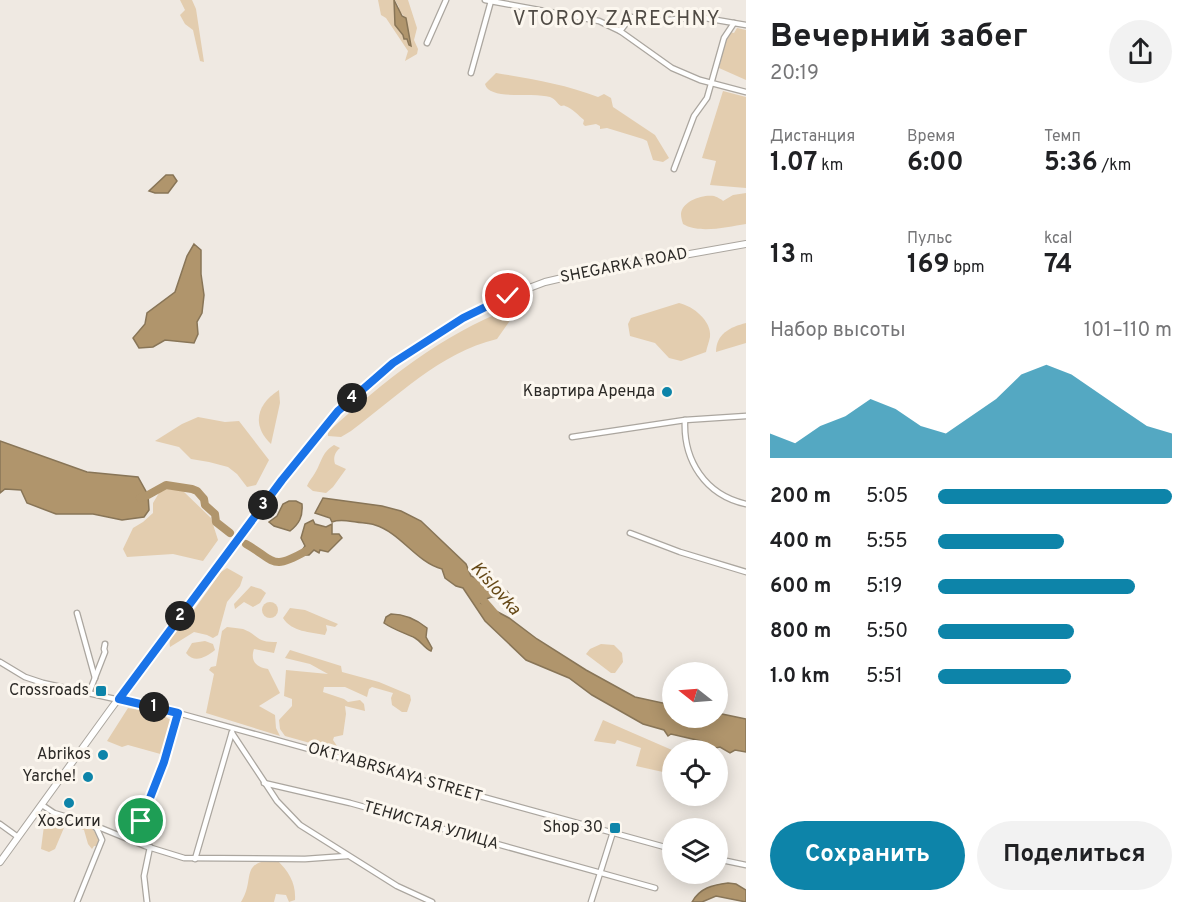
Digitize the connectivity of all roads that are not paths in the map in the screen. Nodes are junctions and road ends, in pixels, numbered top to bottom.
1 (446, 0) edge
2 (488, 1) edge
3 (734, 23) junction
4 (746, 25) edge
5 (620, 31) junction
6 (427, 43) dead end
7 (471, 73) dead end
8 (711, 83) junction
9 (746, 92) edge
10 (674, 169) dead end
11 (746, 244) edge
12 (746, 416) edge
13 (685, 420) junction
14 (572, 437) dead end
15 (746, 504) edge
16 (630, 533) dead end
17 (746, 573) edge
18 (77, 613) dead end
19 (105, 644) dead end
20 (0, 662) edge
21 (95, 678) junction
22 (89, 693) junction
23 (119, 699) junction
24 (178, 713) junction
25 (232, 731) junction
26 (264, 783) junction
27 (42, 805) junction
28 (0, 824) edge
29 (91, 824) junction
30 (111, 831) junction
31 (613, 832) junction
32 (18, 837) junction
33 (131, 839) junction
34 (102, 840) junction
35 (662, 846) edge
36 (150, 847) junction
37 (347, 856) junction
38 (195, 859) junction
39 (0, 862) edge
40 (728, 862) edge
41 (746, 865) edge
42 (601, 871) junction
43 (655, 888) dead end
44 (77, 902) edge
45 (147, 902) edge
46 (432, 902) edge
47 (591, 902) edge

1 - 6 street
2 - 5 street
2 - 7 street
3 - 4 street
3 - 5 street
3 - 8 street
5 - 8 street
8 - 9 street
8 - 10 street
11 - 23 main road, SHEGARKA ROAD
12 - 13 street
13 - 14 street
13 - 15 street
16 - 17 street
18 - 21 street
19 - 21 street
20 - 22 street, OKTYABRSKAYA STREET
21 - 22 street
22 - 23 street, OKTYABRSKAYA STREET
23 - 24 street, OKTYABRSKAYA STREET
23 - 27 main road, SHEGARKA ROAD
24 - 25 street, OKTYABRSKAYA STREET
24 - 33 street
25 - 26 street
25 - 31 street, OKTYABRSKAYA STREET
25 - 38 street
26 - 37 street
26 - 42 street, ТЕНИСТАЯ УЛИЦА
27 - 29 street
27 - 32 main road, SHEGARKA ROAD
28 - 32 street
29 - 30 street
29 - 34 street
30 - 33 street
30 - 34 street
31 - 35 street, OKTYABRSKAYA STREET
31 - 42 street
32 - 39 main road, SHEGARKA ROAD
33 - 36 street
34 - 44 street
36 - 38 street
36 - 45 street
37 - 38 street
37 - 46 street
40 - 41 street
42 - 43 street, ТЕНИСТАЯ УЛИЦА
42 - 47 street

